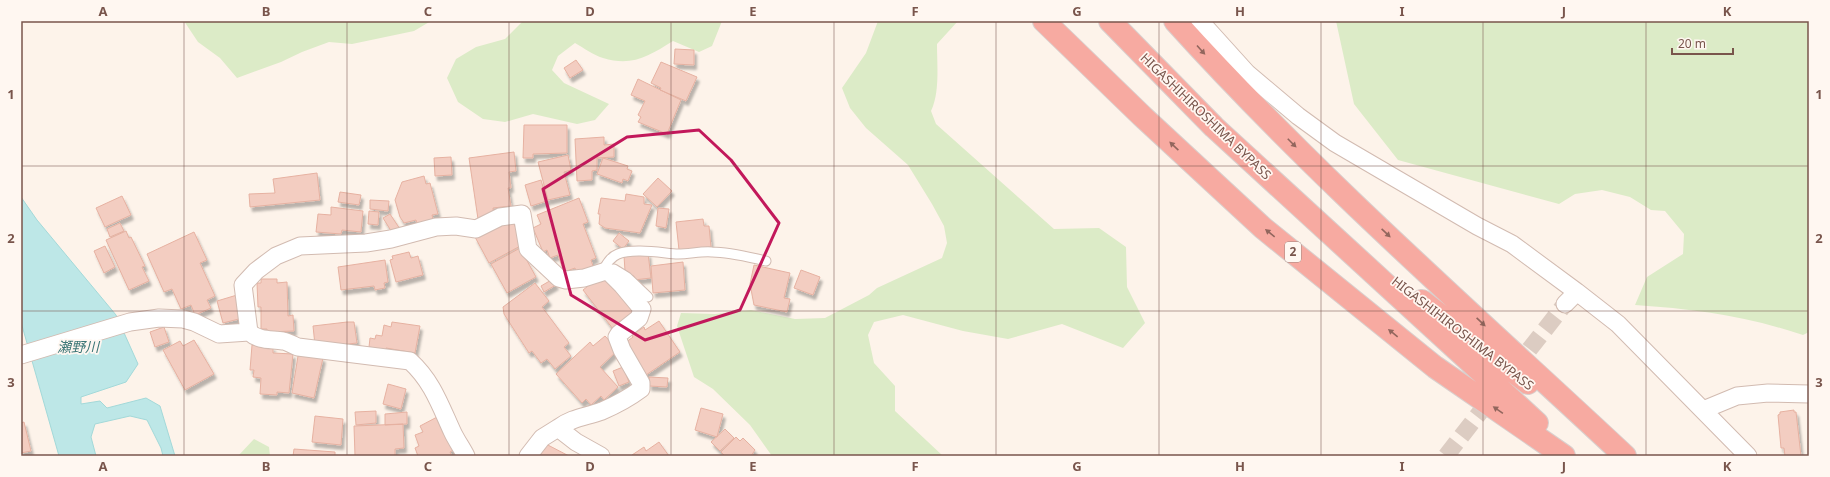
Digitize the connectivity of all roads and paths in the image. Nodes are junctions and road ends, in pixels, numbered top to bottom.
1 (1044, 21) edge
2 (1110, 21) edge
3 (1175, 21) edge
4 (1200, 21) edge
5 (1304, 210) junction
6 (766, 261) dead end
7 (604, 268) junction
8 (1577, 292) junction
9 (648, 297) dead end
10 (1565, 304) tunnel mouth
11 (249, 332) junction
12 (21, 355) edge
13 (1809, 394) edge
14 (1703, 410) junction
15 (558, 428) junction
16 (466, 456) edge
17 (528, 456) edge
18 (601, 456) edge
19 (1564, 456) edge
20 (1576, 456) edge
21 (1622, 456) edge
22 (1625, 456) edge
23 (1748, 456) edge

19 -> 1 highway, 2
2 - 5 highway, HIGASHIHIROSHIMA BYPASS
3 -> 22 highway
4 - 8 street
5 - 20 highway, HIGASHIHIROSHIMA BYPASS
5 - 21 highway, HIGASHIHIROSHIMA BYPASS
6 - 7 lane
7 - 9 lane
7 - 11 street
7 - 15 street
8 - 10 street
8 - 14 street
11 - 12 street
11 - 16 street
13 - 14 street
14 - 23 street
15 - 17 street
15 - 18 street

